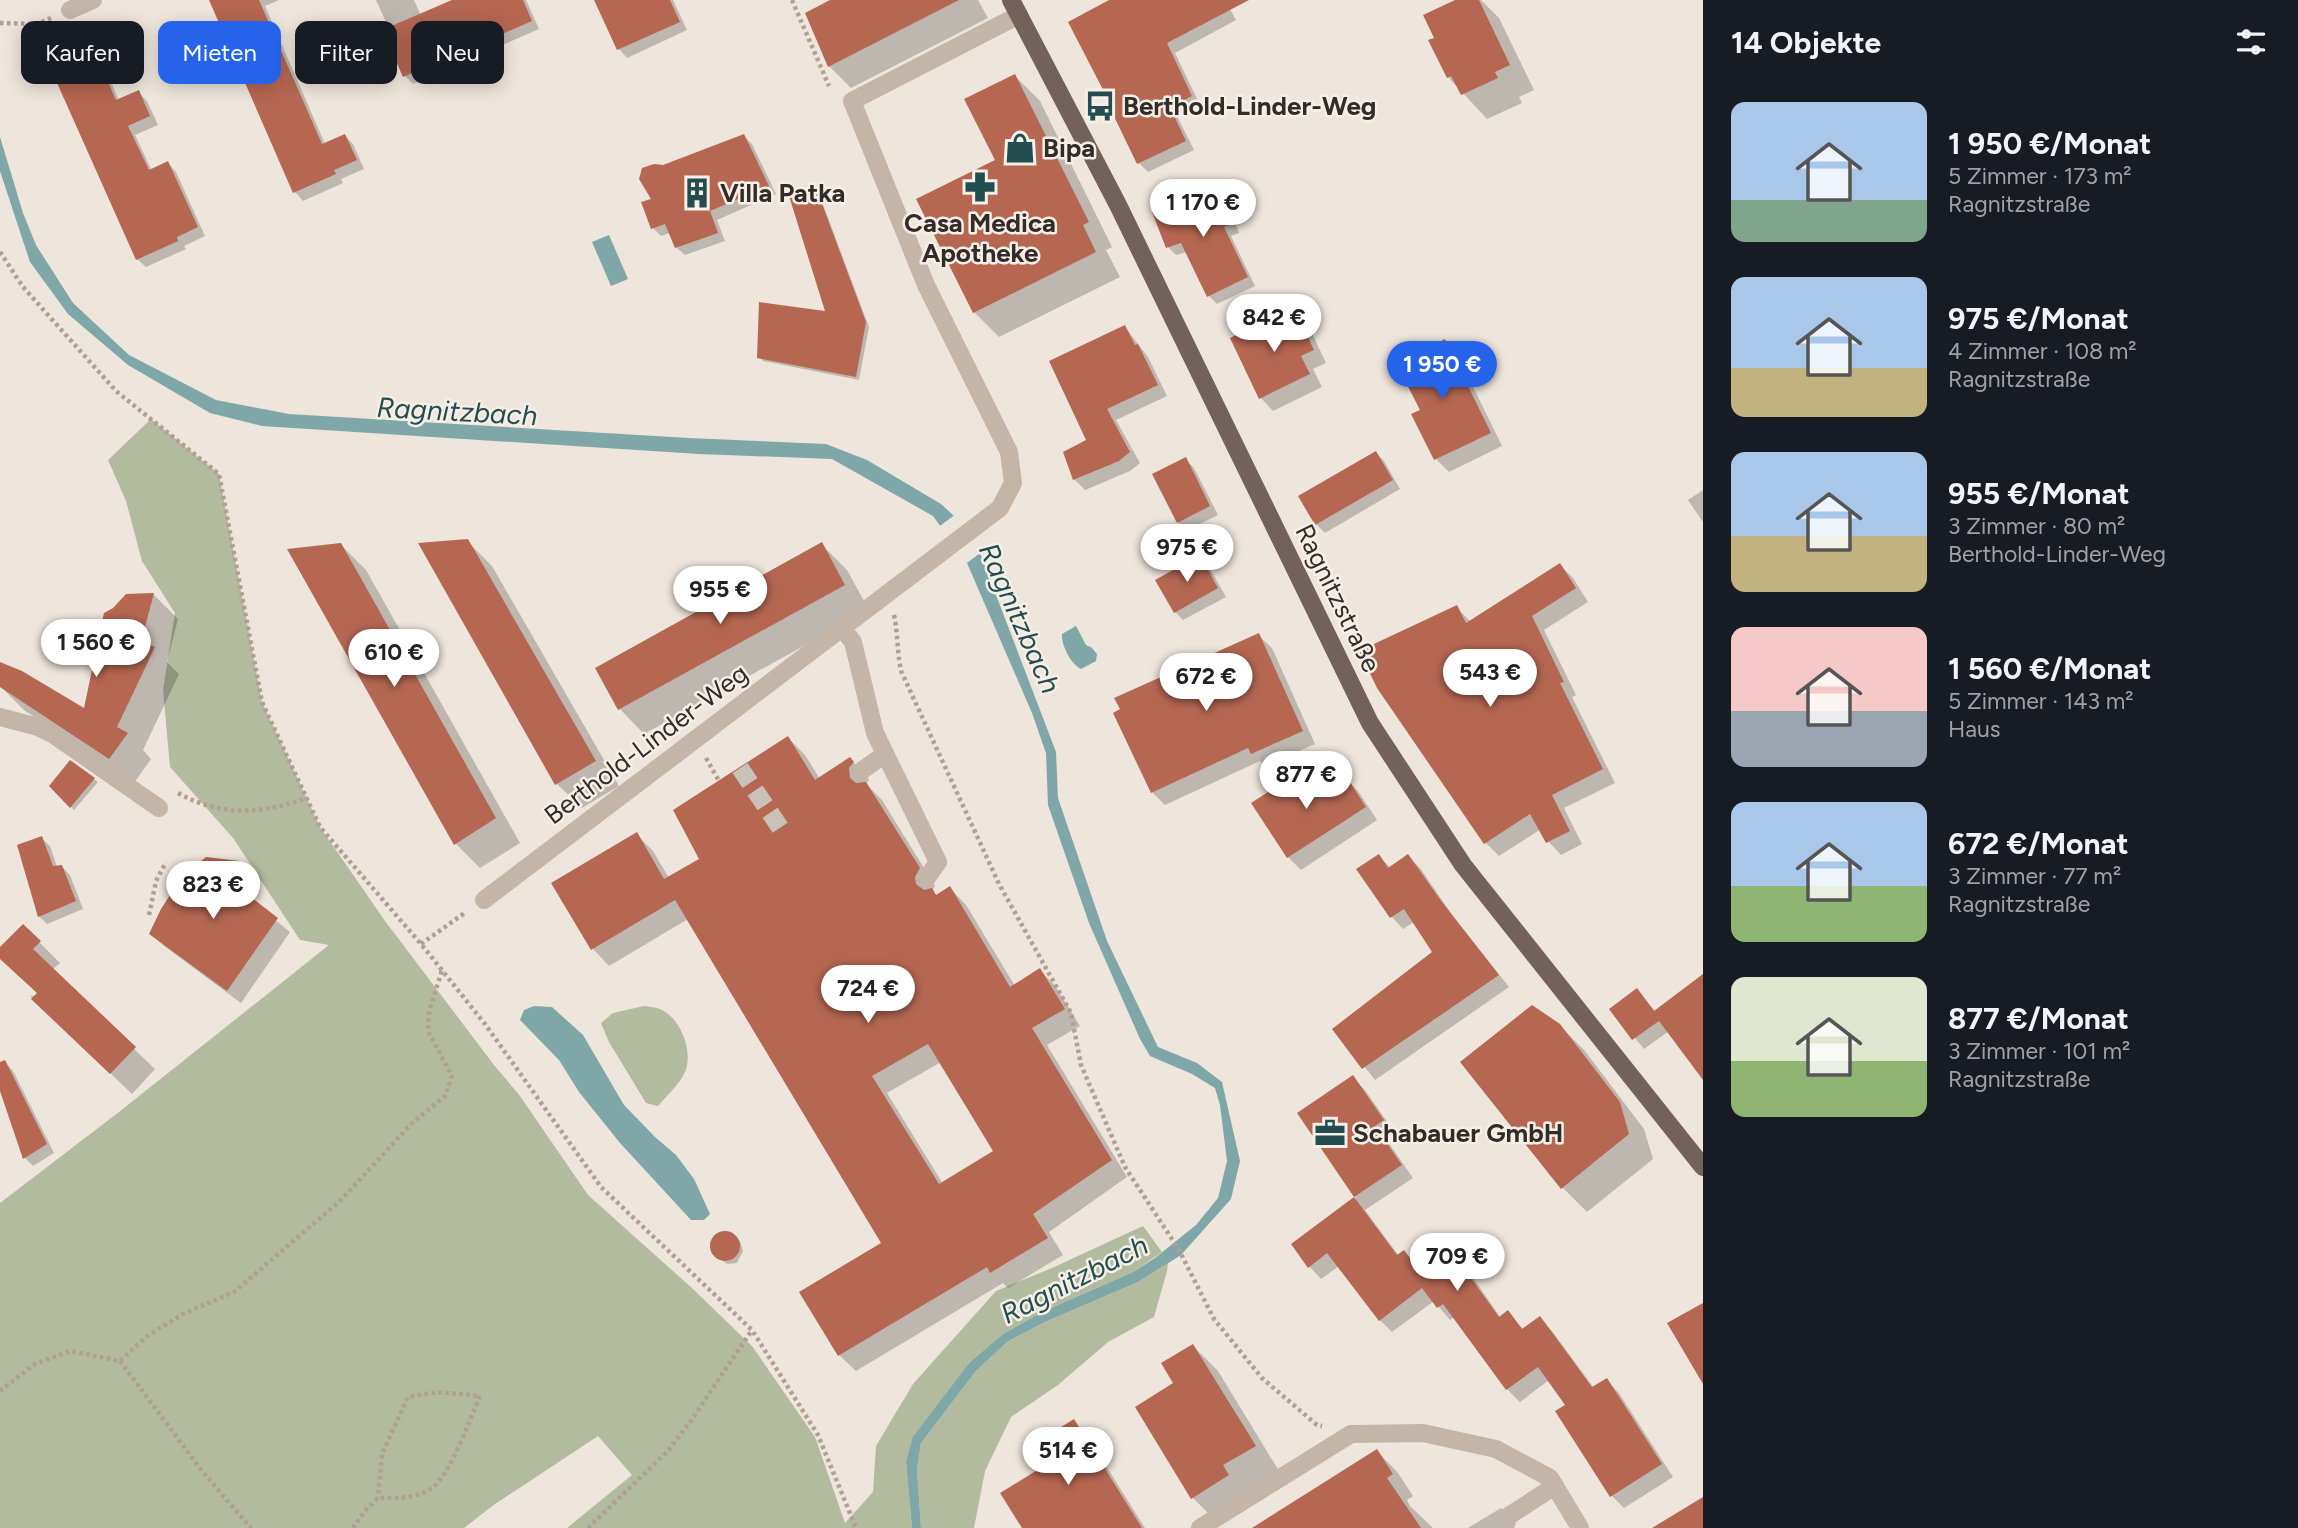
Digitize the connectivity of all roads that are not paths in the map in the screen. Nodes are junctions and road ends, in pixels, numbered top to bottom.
1 (93, 0) edge
2 (1015, 8) edge
3 (70, 10) road end
4 (842, 628) junction
5 (0, 717) edge
6 (885, 754) junction
7 (860, 772) dead end
8 (159, 808) road end
9 (926, 878) dead end
10 (484, 900) road end
11 (1703, 1167) edge
12 (1553, 1482) junction
13 (1507, 1517) dead end
14 (1200, 1528) edge
15 (1580, 1528) edge

1 - 3 street
2 - 4 street, Berthold-Linder-Weg
2 - 11 main road, Ragnitzstraße
4 - 6 street
4 - 10 street, Berthold-Linder-Weg
5 - 8 street
6 - 7 street
6 - 9 street
12 - 13 street
12 - 14 street
12 - 15 street

